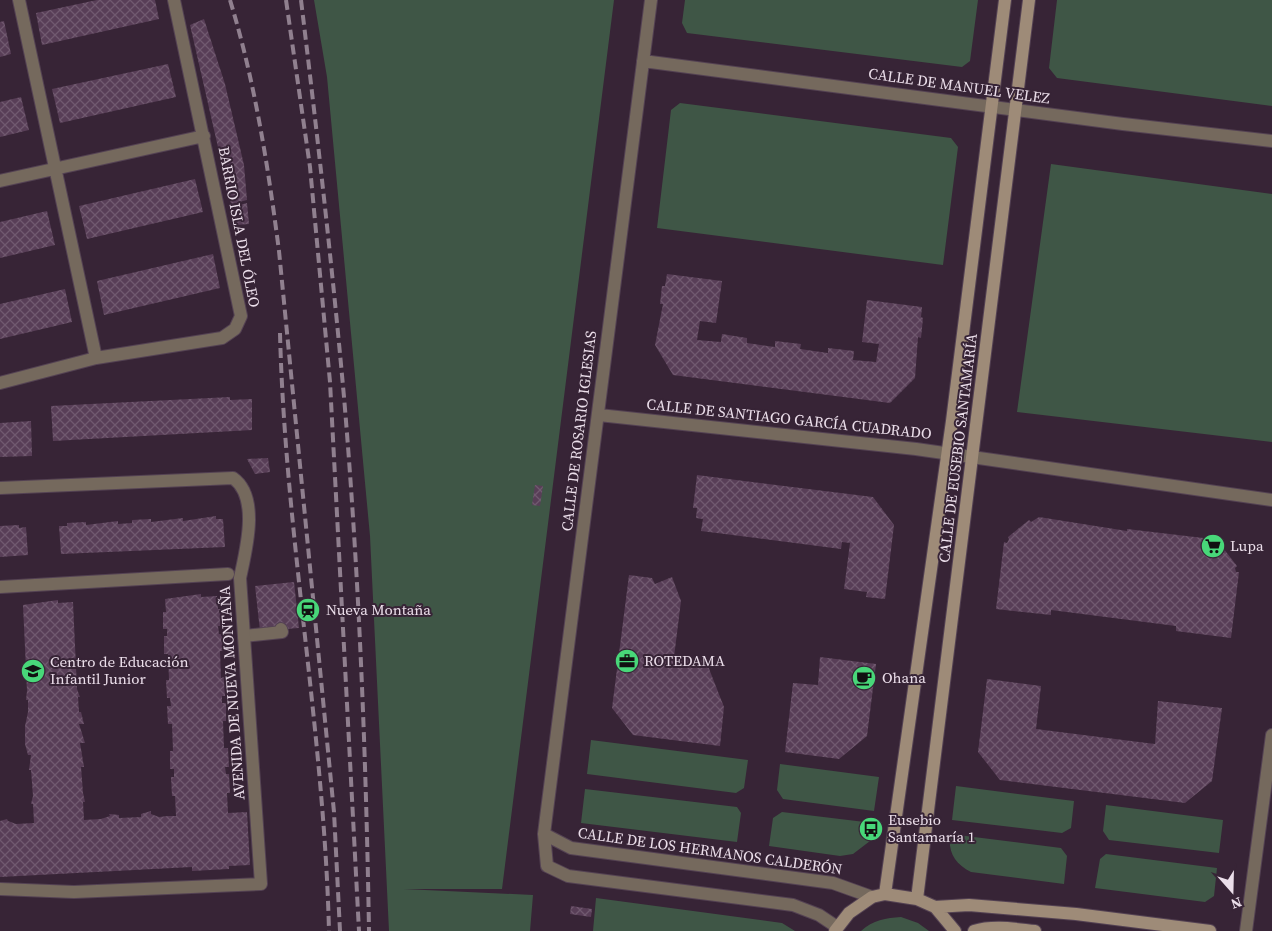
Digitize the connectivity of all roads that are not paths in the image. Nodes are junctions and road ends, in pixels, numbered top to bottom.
1 (19, 0) edge
2 (174, 0) edge
3 (650, 0) edge
4 (1005, 0) edge
5 (1029, 0) edge
6 (642, 61) junction
7 (991, 107) junction
8 (1017, 111) junction
9 (204, 136) junction
10 (1272, 141) edge
11 (56, 168) junction
12 (0, 181) edge
13 (96, 358) junction
14 (0, 383) edge
15 (599, 414) junction
16 (947, 454) junction
17 (973, 457) junction
18 (0, 488) edge
19 (1272, 500) edge
20 (228, 574) dead end
21 (0, 587) edge
22 (281, 629) dead end
23 (244, 636) junction
24 (1272, 735) edge
25 (544, 834) junction
26 (0, 889) edge
27 (886, 894) junction
28 (872, 897) junction
29 (917, 899) junction
30 (935, 907) junction
31 (836, 929) edge
32 (955, 931) edge
33 (974, 931) edge
34 (1035, 931) edge
35 (1210, 931) edge
36 (1246, 931) edge

1 - 11 street
2 - 9 street, BARRIO ISLA DEL ÓLEO
3 - 6 street, CALLE DE ROSARIO IGLESIAS
4 - 7 main road, CALLE DE EUSEBIO SANTAMARÍA
5 - 8 main road, CALLE DE EUSEBIO SANTAMARÍA
6 - 7 street, CALLE DE MANUEL VELEZ
6 - 15 street, CALLE DE ROSARIO IGLESIAS
7 - 8 street, CALLE DE MANUEL VELEZ
7 - 16 main road, CALLE DE EUSEBIO SANTAMARÍA
8 - 10 street, CALLE DE MANUEL VELEZ
8 - 17 main road, CALLE DE EUSEBIO SANTAMARÍA
9 - 11 street, BARRIO ISLA DEL ÓLEO
9 - 13 street, BARRIO ISLA DEL ÓLEO
11 - 12 street, BARRIO ISLA DEL ÓLEO
11 - 13 street
13 - 14 street, BARRIO ISLA DEL ÓLEO
15 - 16 street, CALLE DE SANTIAGO GARCÍA CUADRADO
15 - 25 street, CALLE DE ROSARIO IGLESIAS
16 - 17 street, CALLE DE SANTIAGO GARCÍA CUADRADO
16 - 27 main road, CALLE DE EUSEBIO SANTAMARÍA
17 - 19 street, CALLE DE SANTIAGO GARCÍA CUADRADO
17 - 29 main road, CALLE DE EUSEBIO SANTAMARÍA
18 - 23 street, AVENIDA DE NUEVA MONTAÑA
20 - 21 street, AVENIDA DE NUEVA MONTAÑA
22 - 23 street
23 - 26 street, AVENIDA DE NUEVA MONTAÑA
24 - 36 street
25 - 28 street, CALLE DE LOS HERMANOS CALDERÓN
25 - 31 street, CALLE DE ROSARIO IGLESIAS
27 - 28 main road
27 - 29 main road
28 - 31 main road
29 - 30 main road
30 - 32 main road
30 - 35 main road
33 - 34 main road

